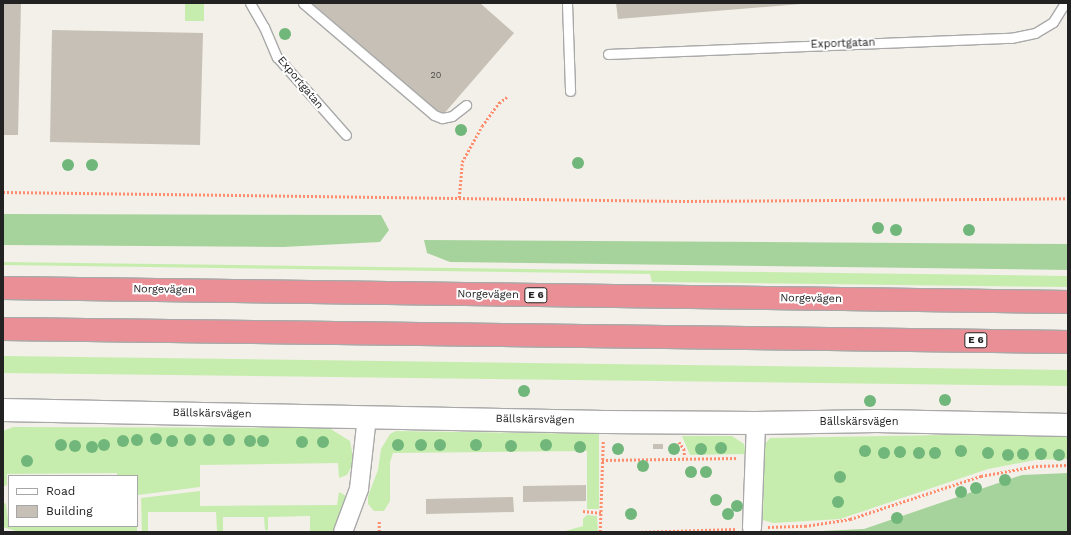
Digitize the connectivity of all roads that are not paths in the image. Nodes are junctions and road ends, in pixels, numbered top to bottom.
1 (250, 3) edge
2 (303, 3) edge
3 (567, 3) edge
4 (1065, 3) edge
5 (608, 54) dead end
6 (570, 91) dead end
7 (466, 105) dead end
8 (346, 135) dead end
9 (3, 288) edge
10 (1068, 302) edge
11 (3, 329) edge
12 (1068, 342) edge
13 (3, 410) edge
14 (367, 416) junction
15 (756, 424) junction
16 (1068, 425) edge
17 (752, 528) road end
18 (343, 532) edge

1 - 8 lane, Exportgatan
2 - 7 lane
3 - 6 lane
4 - 5 lane, Exportgatan
9 - 10 highway, Norgevägen / E 6
11 - 12 highway, E 6
13 - 14 street, Bällskärsvägen
14 - 15 street, Bällskärsvägen
14 - 18 street
15 - 16 street, Bällskärsvägen
15 - 17 street

